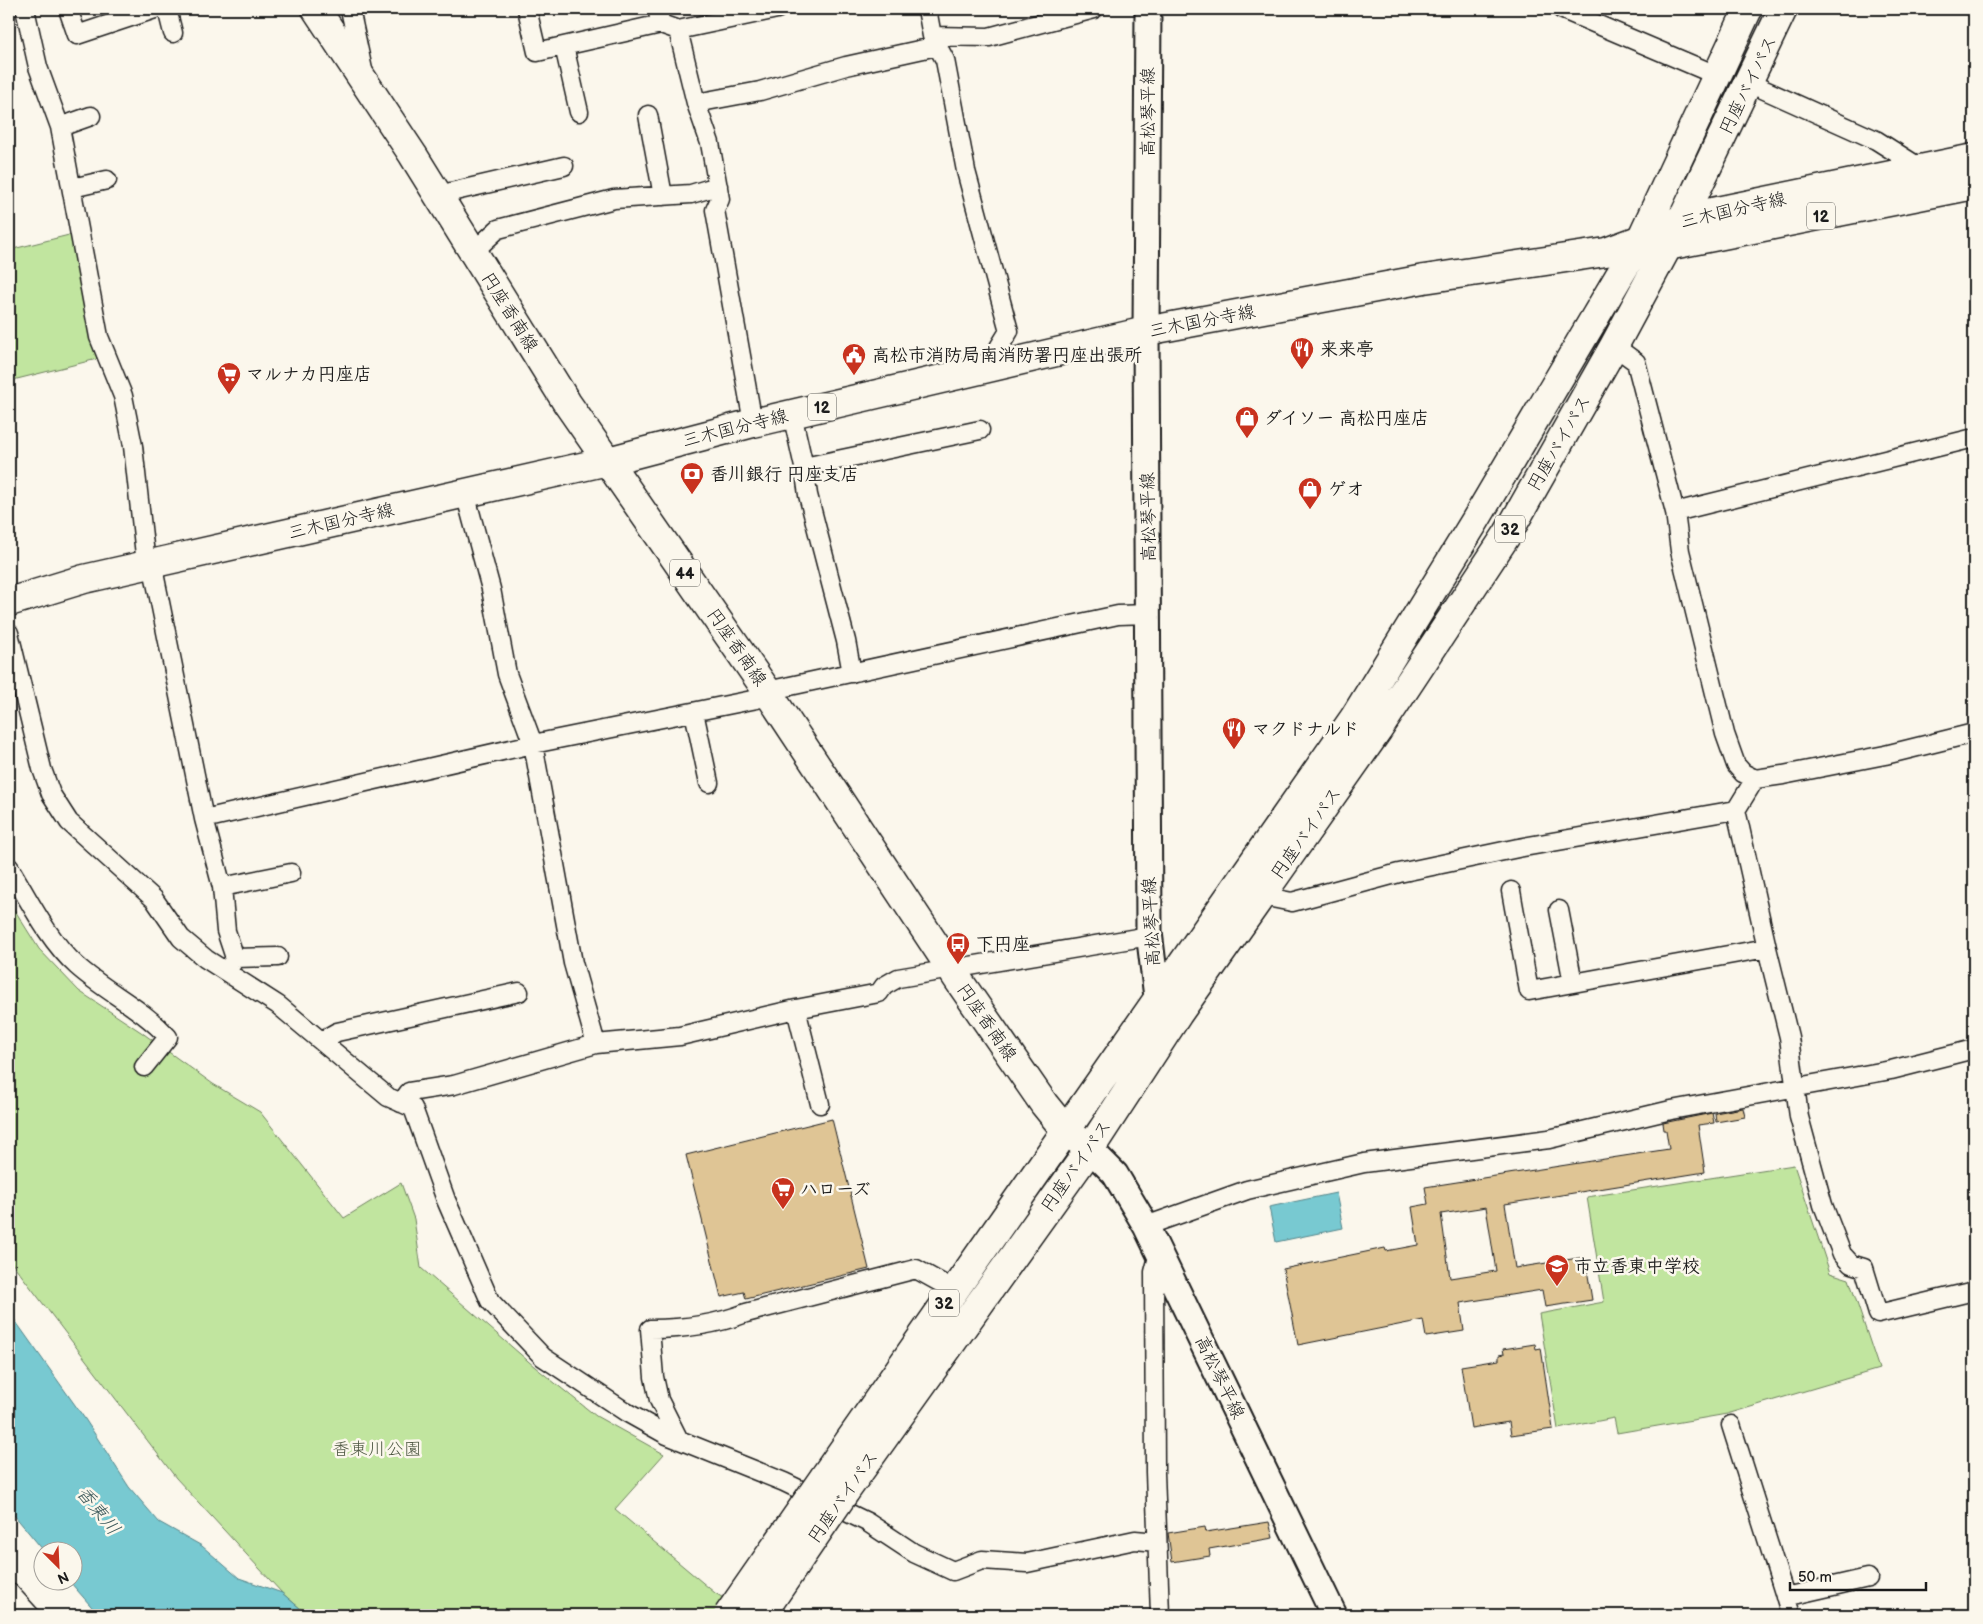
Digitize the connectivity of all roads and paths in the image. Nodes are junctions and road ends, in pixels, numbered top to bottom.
1 (25, 9) edge
2 (68, 9) edge
3 (155, 9) edge
4 (167, 9) edge
5 (316, 9) edge
6 (350, 9) edge
7 (527, 9) edge
8 (777, 9) edge
9 (927, 9) edge
10 (1094, 9) edge
11 (1148, 9) edge
12 (1561, 9) edge
13 (1748, 9) edge
14 (1783, 9) edge
15 (659, 16) edge
16 (678, 30) junction
17 (173, 33) dead end
18 (935, 41) junction
19 (564, 46) junction
20 (1716, 76) junction
21 (1749, 83) junction
22 (366, 84) junction
23 (696, 103) junction
24 (579, 112) dead end
25 (648, 115) dead end
26 (91, 116) dead end
27 (60, 127) junction
28 (1974, 158) edge
29 (564, 166) dead end
30 (1922, 169) junction
31 (106, 180) dead end
32 (1974, 185) edge
33 (718, 186) junction
34 (72, 188) junction
35 (438, 196) junction
36 (663, 196) junction
37 (1683, 218) junction
38 (1654, 243) junction
39 (473, 252) junction
40 (1146, 331) junction
41 (1614, 346) junction
42 (999, 364) junction
43 (792, 414) junction
44 (752, 423) junction
45 (980, 430) dead end
46 (1974, 438) edge
47 (608, 460) junction
48 (804, 467) junction
49 (465, 493) junction
50 (1675, 512) junction
51 (149, 564) junction
52 (9, 602) edge
53 (1149, 614) junction
54 (9, 633) edge
55 (852, 673) junction
56 (767, 691) junction
57 (694, 712) junction
58 (1974, 733) edge
59 (533, 744) junction
60 (1755, 779) junction
61 (709, 783) dead end
62 (1736, 810) junction
63 (204, 819) junction
64 (9, 868) edge
65 (291, 873) dead end
66 (222, 887) junction
67 (1511, 892) dead end
68 (1262, 896) junction
69 (1559, 910) dead end
70 (1149, 936) junction
71 (1766, 948) junction
72 (278, 957) dead end
73 (231, 965) junction
74 (952, 970) junction
75 (1573, 983) junction
76 (519, 992) dead end
77 (1157, 997) junction
78 (796, 1009) junction
79 (1178, 1014) junction
80 (321, 1041) junction
81 (596, 1044) junction
82 (1974, 1049) edge
83 (144, 1067) dead end
84 (1794, 1088) junction
85 (401, 1103) junction
86 (820, 1104) dead end
87 (1066, 1130) junction
88 (1090, 1149) junction
89 (1146, 1226) junction
90 (1159, 1253) junction
91 (954, 1290) junction
92 (1974, 1291) edge
93 (1731, 1425) dead end
94 (679, 1440) junction
95 (1157, 1542) junction
96 (1868, 1578) dead end
97 (9, 1592) edge
98 (1785, 1597) junction
99 (30, 1615) edge
100 (728, 1615) edge
101 (760, 1615) edge
102 (1160, 1615) edge
103 (1334, 1615) edge
104 (1790, 1615) edge

1 - 27 street
2 - 3 street
4 - 17 street
5 - 22 main road, 円座香南線 / 44
6 - 22 street
7 - 19 street
8 - 16 street
9 - 18 street
10 - 18 street
11 - 40 main road, 高松琴平線
12 - 20 street
13 - 20 main road, 円座バイパス / 32
14 - 21 main road, 円座バイパス
15 - 16 street
15 - 19 street
16 - 23 street
18 - 23 street
18 - 42 street
19 - 24 street
20 - 38 main road, 円座バイパス / 32
21 - 30 street
21 - 37 main road, 円座バイパス
22 - 35 main road, 円座香南線 / 44
23 - 33 street
25 - 36 street
26 - 27 street
27 - 34 street
28 - 30 main road, 三木国分寺線 / 12
29 - 35 street
30 - 37 main road, 三木国分寺線 / 12
31 - 34 street
32 - 38 main road, 三木国分寺線 / 12
33 - 36 street
33 - 44 street
34 - 51 street
35 - 39 main road, 円座香南線 / 44
36 - 39 street
37 - 38 main road, 三木国分寺線 / 12
38 - 40 main road, 三木国分寺線 / 12
38 - 41 main road, 円座バイパス / 32
38 - 77 main road, 円座バイパス / 32
39 - 47 main road, 円座香南線 / 44
40 - 42 main road, 三木国分寺線 / 12
40 - 53 main road, 高松琴平線
41 - 50 street
41 - 68 main road, 円座バイパス / 32
42 - 43 main road, 三木国分寺線 / 12
43 - 44 main road, 三木国分寺線 / 12
43 - 48 street
44 - 47 main road, 三木国分寺線 / 12
45 - 48 street
46 - 50 street
47 - 49 main road, 三木国分寺線 / 12
47 - 56 main road, 円座香南線 / 44
48 - 55 street
49 - 51 main road, 三木国分寺線 / 12
49 - 59 street
50 - 60 street
51 - 52 main road, 三木国分寺線 / 12
51 - 63 street
53 - 55 street
53 - 70 main road, 高松琴平線
54 - 73 street
55 - 56 street
56 - 57 street
56 - 74 main road, 円座香南線 / 44
57 - 59 street
57 - 61 street
58 - 60 street
59 - 63 street
59 - 81 street
60 - 62 street
62 - 68 street
62 - 71 street
63 - 66 street
64 - 83 street
65 - 66 street
66 - 73 street
67 - 75 street
68 - 79 main road, 円座バイパス / 32
69 - 75 street
70 - 74 street
70 - 77 main road, 高松琴平線
71 - 75 street
71 - 84 street
72 - 73 street
73 - 80 street
74 - 78 street
74 - 87 main road, 円座香南線 / 44
76 - 80 street
77 - 79 main road
77 - 87 main road, 円座バイパス / 32
78 - 81 street
78 - 86 street
79 - 88 main road, 円座バイパス / 32
80 - 85 street
81 - 85 street
82 - 84 street
84 - 89 street
84 - 92 street
85 - 94 street
87 - 88 main road, 円座香南線 / 44
87 - 91 main road, 円座バイパス / 32
88 - 89 main road, 高松琴平線
88 - 101 main road, 円座バイパス / 32, bridge
89 - 90 main road, 高松琴平線
90 - 95 street
90 - 103 main road, 高松琴平線
91 - 94 street
91 - 100 main road, 円座バイパス / 32, bridge
93 - 98 street
94 - 95 street
95 - 102 street
96 - 98 street
97 - 99 street
98 - 104 street

